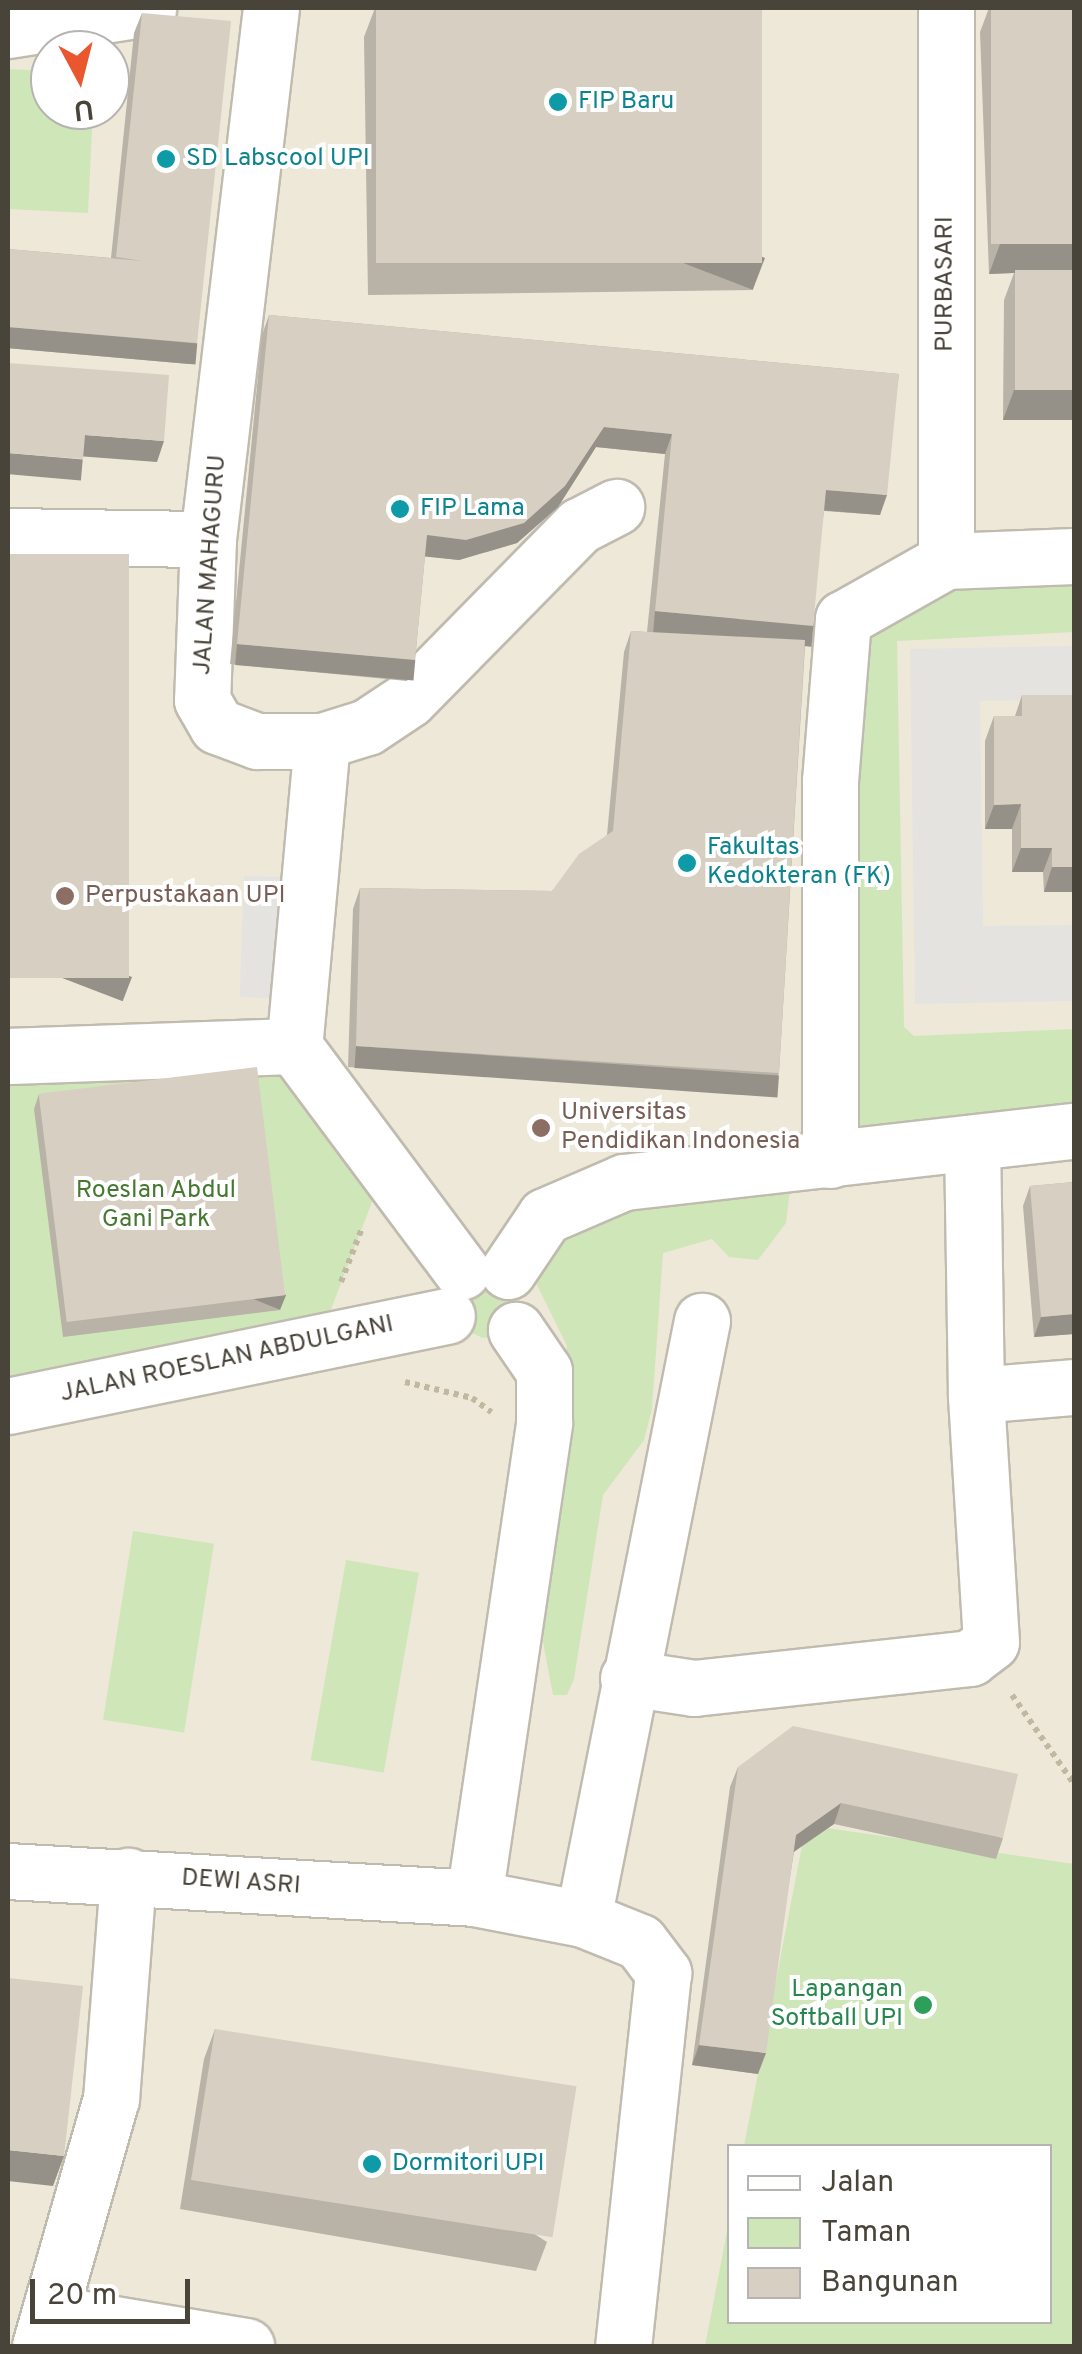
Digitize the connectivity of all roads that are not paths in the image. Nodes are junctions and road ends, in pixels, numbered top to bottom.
1 (148, 8) edge
2 (271, 8) edge
3 (946, 8) edge
4 (8, 30) edge
5 (616, 507) dead end
6 (8, 536) edge
7 (208, 539) junction
8 (1074, 556) edge
9 (946, 561) junction
10 (322, 741) junction
11 (294, 1046) junction
12 (8, 1056) edge
13 (1074, 1130) edge
14 (972, 1144) junction
15 (830, 1160) junction
16 (472, 1286) junction
17 (702, 1321) dead end
18 (1074, 1387) edge
19 (976, 1395) junction
20 (8, 1406) edge
21 (628, 1678) junction
22 (8, 1871) edge
23 (128, 1876) junction
24 (474, 1898) junction
25 (582, 1919) junction
26 (47, 2330) edge
27 (246, 2346) edge
28 (623, 2346) edge

1 - 4 lane
2 - 7 lane, JALAN MAHAGURU
3 - 9 lane, PURBASARI
5 - 10 lane
6 - 7 lane
7 - 10 lane, JALAN MAHAGURU
8 - 9 lane
9 - 15 lane
10 - 11 lane
11 - 12 lane
11 - 16 lane
13 - 14 lane
14 - 15 lane
14 - 19 lane
15 - 16 lane
16 - 20 lane, JALAN ROESLAN ABDULGANI
16 - 24 lane
17 - 21 lane
18 - 19 lane
19 - 21 lane
21 - 25 lane
22 - 23 lane, DEWI ASRI
23 - 24 lane, DEWI ASRI
23 - 26 lane
24 - 25 lane, DEWI ASRI
25 - 28 lane, DEWI ASRI
26 - 27 lane

